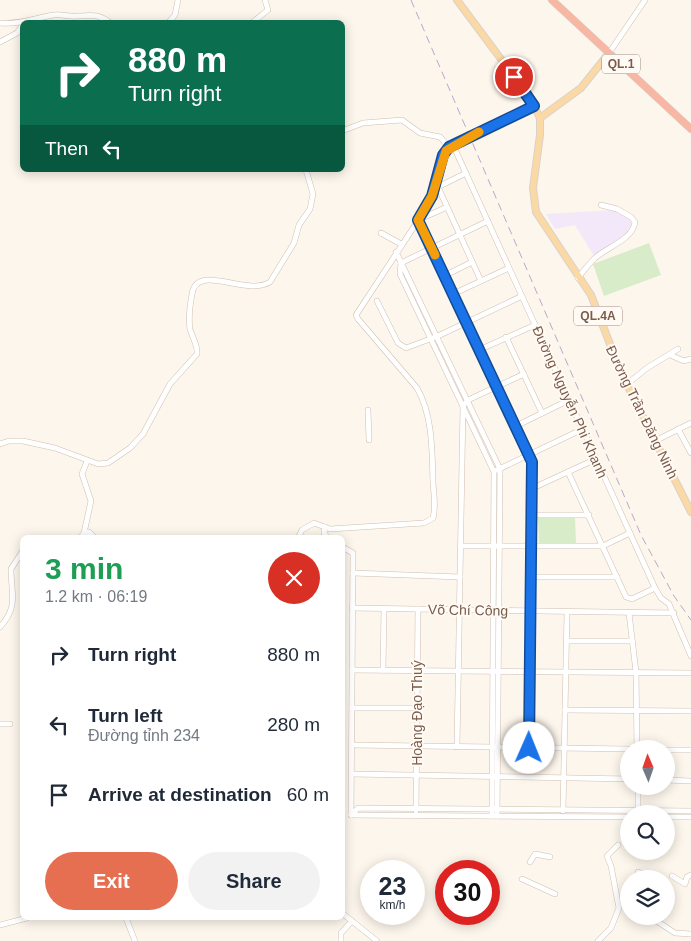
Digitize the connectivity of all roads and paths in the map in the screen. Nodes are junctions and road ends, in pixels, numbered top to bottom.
1 (178, 0) edge
2 (265, 0) edge
3 (457, 0) edge
4 (552, 0) edge
5 (645, 0) edge
6 (36, 20) edge
7 (105, 20) edge
8 (171, 20) edge
9 (256, 20) edge
10 (20, 23) edge
11 (0, 24) edge
12 (20, 29) edge
13 (0, 42) edge
14 (609, 53) junction
15 (534, 106) junction
16 (540, 118) junction
17 (691, 129) edge
18 (345, 130) edge
19 (451, 146) junction
20 (306, 172) edge
21 (466, 173) junction
22 (601, 205) dead end
23 (447, 207) junction
24 (418, 220) junction
25 (488, 221) junction
26 (381, 233) dead end
27 (460, 234) junction
28 (402, 244) junction
29 (431, 248) junction
30 (396, 252) junction
31 (472, 262) junction
32 (401, 263) junction
33 (509, 268) junction
34 (444, 276) junction
35 (578, 278) junction
36 (481, 281) junction
37 (453, 294) junction
38 (522, 296) junction
39 (377, 301) dead end
40 (466, 322) junction
41 (535, 325) junction
42 (438, 336) junction
43 (506, 337) junction
44 (431, 339) junction
45 (678, 349) dead end
46 (479, 350) junction
47 (670, 355) junction
48 (691, 359) edge
49 (524, 374) junction
50 (627, 384) junction
51 (497, 388) junction
52 (468, 400) junction
53 (569, 400) junction
54 (463, 406) junction
55 (368, 410) dead end
56 (542, 413) junction
57 (691, 423) edge
58 (516, 426) junction
59 (582, 429) junction
60 (678, 429) junction
61 (369, 440) dead end
62 (655, 441) junction
63 (0, 444) edge
64 (691, 453) edge
65 (529, 455) junction
66 (596, 459) junction
67 (87, 461) junction
68 (500, 469) junction
69 (494, 472) junction
70 (568, 472) junction
71 (533, 488) junction
72 (691, 512) edge
73 (533, 515) junction
74 (588, 515) junction
75 (325, 527) junction
76 (84, 533) joint
77 (630, 533) junction
78 (92, 535) edge
79 (300, 535) edge
80 (326, 535) edge
81 (461, 546) junction
82 (493, 546) junction
83 (500, 546) junction
84 (532, 546) junction
85 (602, 546) junction
86 (345, 549) edge
87 (20, 555) edge
88 (353, 573) junction
89 (460, 577) junction
90 (532, 577) junction
91 (617, 577) junction
92 (655, 588) junction
93 (352, 608) junction
94 (384, 609) junction
95 (418, 610) junction
96 (459, 610) junction
97 (496, 611) junction
98 (532, 612) junction
99 (567, 612) junction
100 (629, 613) junction
101 (674, 613) junction
102 (0, 627) edge
103 (567, 641) junction
104 (632, 641) junction
105 (691, 656) edge
106 (352, 670) junction
107 (384, 670) junction
108 (417, 670) junction
109 (457, 671) junction
110 (496, 671) junction
111 (531, 671) junction
112 (566, 672) junction
113 (636, 672) junction
114 (691, 673) edge
115 (352, 708) junction
116 (417, 708) junction
117 (566, 710) junction
118 (637, 710) junction
119 (691, 711) edge
120 (0, 724) edge
121 (10, 724) dead end
122 (637, 740) edge
123 (352, 744) junction
124 (416, 746) junction
125 (457, 747) junction
126 (495, 747) junction
127 (529, 748) junction
128 (565, 748) junction
129 (620, 749) edge
130 (675, 750) edge
131 (691, 750) edge
132 (351, 774) junction
133 (416, 776) junction
134 (495, 777) junction
135 (564, 778) junction
136 (620, 779) edge
137 (675, 780) edge
138 (691, 780) edge
139 (416, 809) junction
140 (495, 809) junction
141 (563, 810) junction
142 (675, 811) edge
143 (691, 811) edge
144 (620, 812) edge
145 (351, 816) junction
146 (495, 816) junction
147 (416, 817) junction
148 (564, 817) junction
149 (620, 817) edge
150 (675, 817) edge
151 (691, 817) edge
152 (618, 845) dead end
153 (550, 857) dead end
154 (530, 862) dead end
155 (691, 875) edge
156 (675, 878) edge
157 (522, 880) dead end
158 (555, 894) dead end
159 (345, 915) edge
160 (20, 920) edge
161 (127, 920) edge
162 (352, 920) junction
163 (0, 925) edge
164 (664, 925) edge
165 (691, 934) edge
166 (135, 941) edge
167 (340, 941) edge
168 (377, 941) edge
169 (598, 941) edge

1 - 8 street
2 - 9 street
3 - 15 main road
4 - 14 highway, QL.1
5 - 14 street
6 - 7 street
10 - 11 street
12 - 13 street
14 - 16 main road
14 - 17 highway, QL.1
15 - 16 main road
15 - 19 street
16 - 35 main road, Đường Trần Đăng Ninh / QL.4A
18 - 19 street
19 - 21 street, Đường Nguyễn Phi Khanh
19 - 24 street
20 - 67 street
21 - 23 street
21 - 25 street, Đường Nguyễn Phi Khanh
22 - 35 street
23 - 24 street
23 - 27 street
24 - 28 street
24 - 29 street
25 - 27 street
25 - 33 street, Đường Nguyễn Phi Khanh
26 - 28 street
27 - 29 street
27 - 31 street
28 - 30 street
29 - 32 street
29 - 34 street
30 - 32 street
30 - 75 street
31 - 34 street
31 - 36 street
32 - 42 street
32 - 44 street
33 - 36 street
33 - 38 street, Đường Nguyễn Phi Khanh
34 - 37 street
35 - 50 main road, Đường Trần Đăng Ninh / QL.4A
36 - 37 street
37 - 40 street
38 - 40 street
38 - 41 street, Đường Nguyễn Phi Khanh
39 - 44 street
40 - 42 street
40 - 46 street
41 - 43 street
41 - 53 street, Đường Nguyễn Phi Khanh
42 - 44 street
42 - 52 street
43 - 46 street
43 - 49 street
44 - 54 street
45 - 47 street
46 - 51 street
47 - 48 street
47 - 50 street
49 - 51 street
49 - 56 street
50 - 62 main road, Đường Trần Đăng Ninh / QL.4A
51 - 52 street
51 - 58 street
52 - 54 street
52 - 68 street
53 - 56 street
53 - 59 street, Đường Nguyễn Phi Khanh
54 - 69 street
54 - 81 street
55 - 61 street
56 - 58 street
57 - 60 street
58 - 65 street
59 - 65 street
59 - 66 street, Đường Nguyễn Phi Khanh
60 - 62 street
60 - 64 street
62 - 72 main road, Đường Trần Đăng Ninh / QL.4A
63 - 67 street
65 - 68 street
65 - 71 street
66 - 70 street
66 - 77 street, Đường Nguyễn Phi Khanh
67 - 76 street
68 - 69 street
68 - 83 street
69 - 82 street
70 - 71 street
70 - 74 street
71 - 73 street
73 - 74 street
73 - 84 street
74 - 85 street
75 - 79 street
75 - 80 street
76 - 78 street
77 - 85 street
77 - 92 street, Đường Nguyễn Phi Khanh
81 - 82 street
81 - 89 street
82 - 83 street
82 - 97 street
83 - 84 street
83 - 97 street
84 - 85 street
84 - 90 street
85 - 91 street
86 - 88 street
87 - 102 street
88 - 89 street
88 - 93 street
89 - 96 street
90 - 91 street
90 - 98 street
91 - 92 street
92 - 101 street, Đường Nguyễn Phi Khanh
93 - 94 street, Võ Chí Công
93 - 106 street
94 - 95 street, Võ Chí Công
94 - 107 street
95 - 96 street, Võ Chí Công
95 - 108 street, Hoàng Đạo Thuý
96 - 97 street, Võ Chí Công
96 - 109 street
97 - 98 street, Võ Chí Công
97 - 110 street
98 - 99 street, Võ Chí Công
98 - 111 street
99 - 100 street, Võ Chí Công
99 - 103 street
100 - 101 street, Võ Chí Công
100 - 104 street
101 - 105 street, Đường Nguyễn Phi Khanh
103 - 104 street
103 - 112 street
104 - 113 street
106 - 107 street
106 - 115 street
107 - 108 street
108 - 109 street
108 - 116 street, Hoàng Đạo Thuý
109 - 110 street
109 - 125 street
110 - 111 street
110 - 126 street
111 - 112 street
111 - 127 street
112 - 113 street
112 - 117 street
113 - 114 street
113 - 118 street
115 - 116 street
115 - 123 street
116 - 124 street, Hoàng Đạo Thuý
117 - 118 street
117 - 128 street
118 - 119 street
118 - 122 street
120 - 121 street
123 - 124 street
123 - 132 street
124 - 125 street
124 - 133 street, Hoàng Đạo Thuý
125 - 126 street
126 - 127 street
126 - 134 street
127 - 128 street
128 - 129 street
128 - 135 street
130 - 131 street
132 - 133 street
132 - 145 street
133 - 134 street
133 - 139 street, Hoàng Đạo Thuý
134 - 135 street
134 - 140 street
135 - 136 street
135 - 141 street
137 - 138 street
139 - 140 street
139 - 145 street
139 - 147 street, Hoàng Đạo Thuý
140 - 141 street
140 - 146 street
141 - 144 street
141 - 148 street
142 - 143 street
145 - 147 street
146 - 147 street
146 - 148 street
148 - 149 street
150 - 151 street
152 - 169 street
153 - 154 street
155 - 156 street
157 - 158 street
159 - 162 street
160 - 163 street
161 - 166 street
162 - 167 street
162 - 168 street
164 - 165 street

